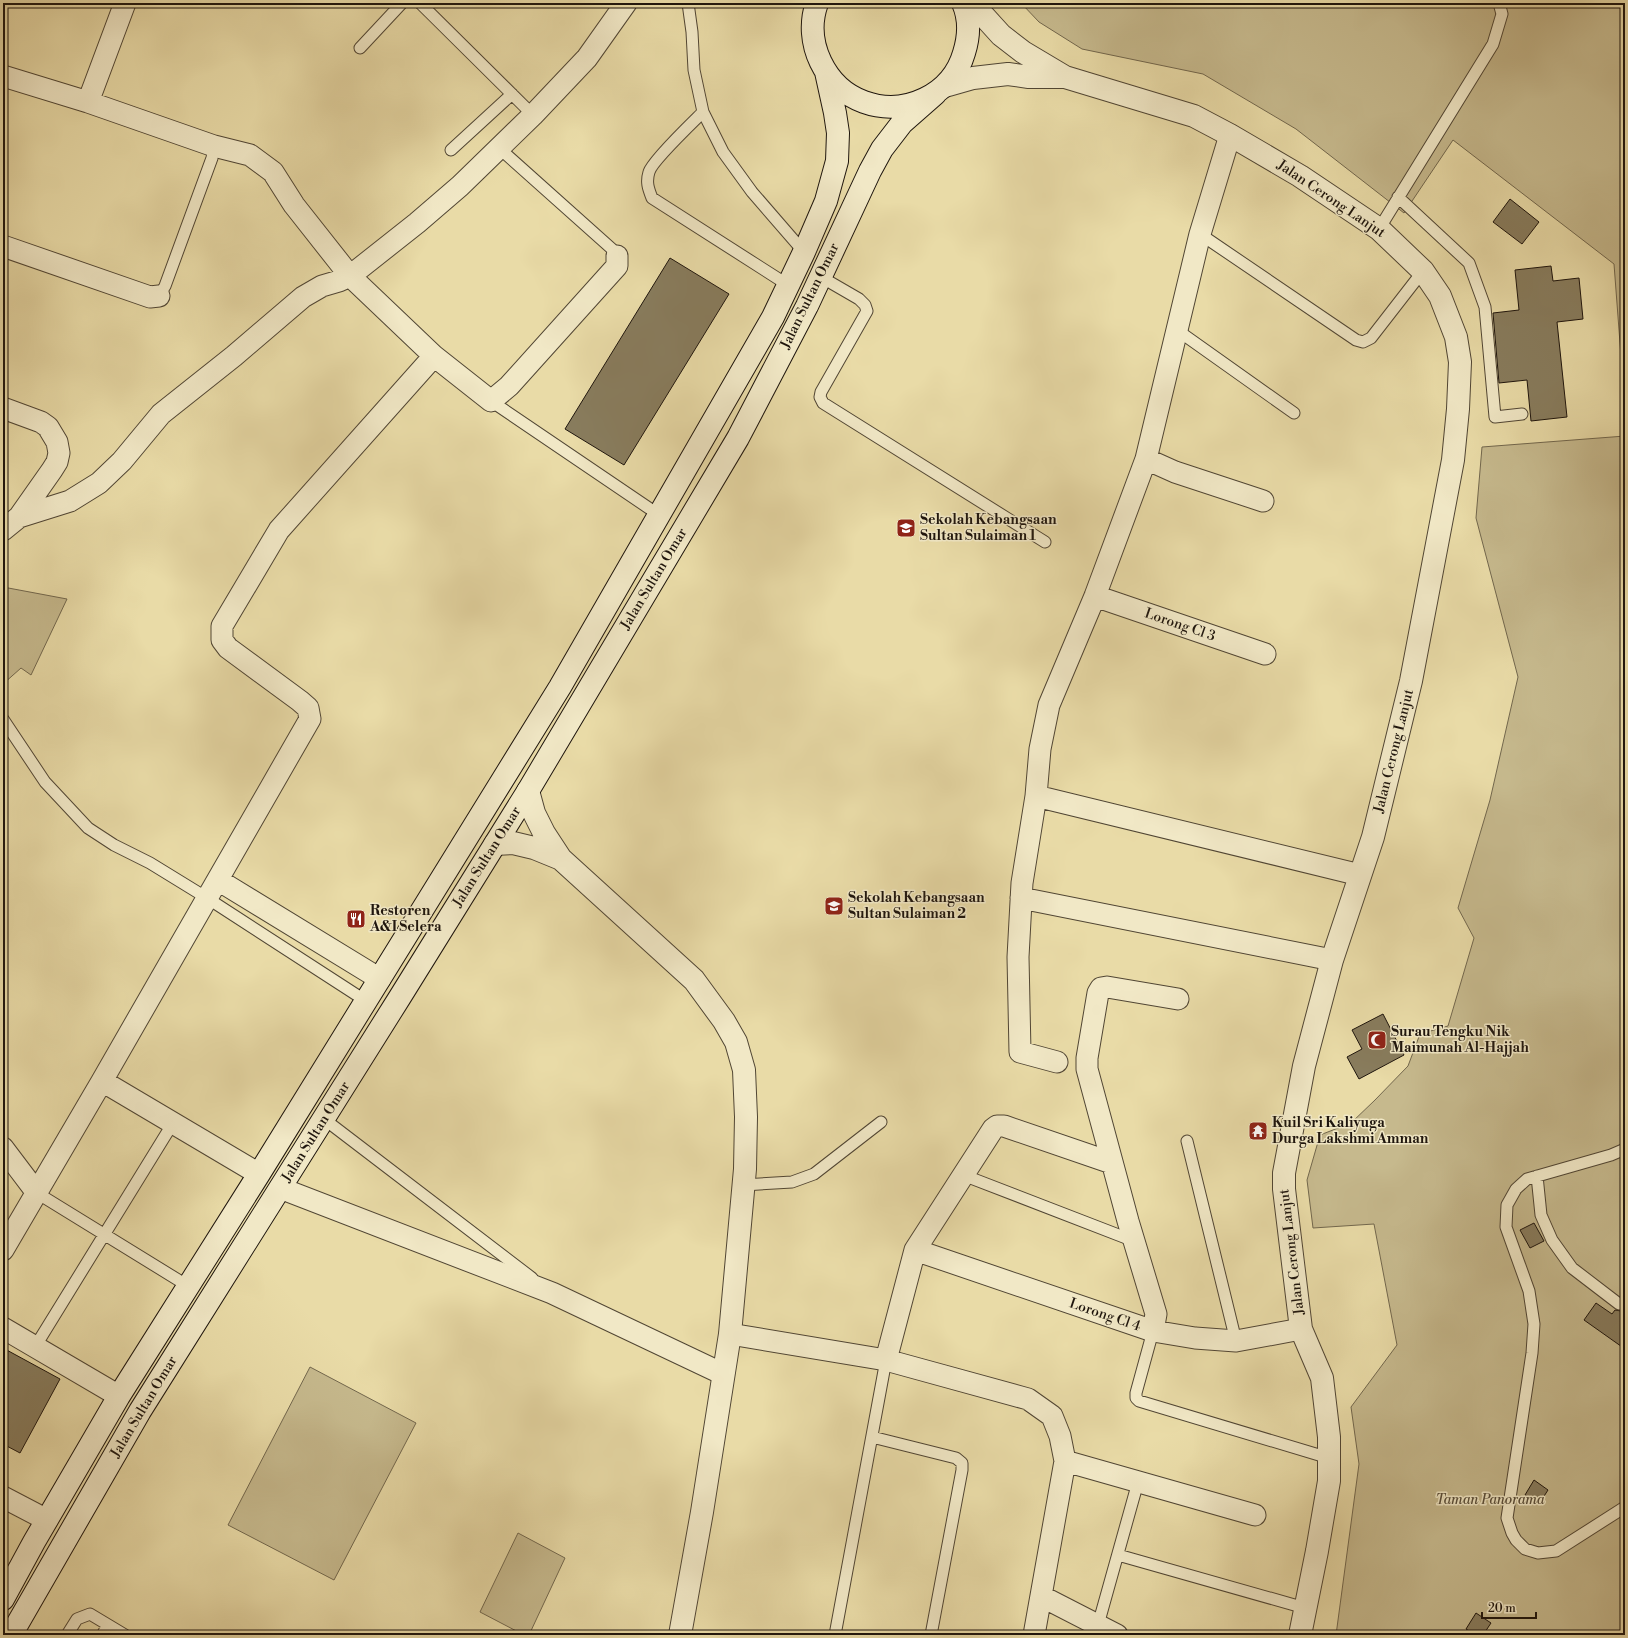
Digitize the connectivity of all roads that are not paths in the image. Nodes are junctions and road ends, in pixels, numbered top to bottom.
1 (126, 3) edge
2 (402, 3) edge
3 (420, 3) edge
4 (626, 3) edge
5 (688, 3) edge
6 (817, 3) edge
7 (963, 3) edge
8 (972, 3) edge
9 (1499, 3) edge
10 (360, 48) dead end
11 (826, 72) junction
12 (3, 76) edge
13 (1065, 77) junction
14 (940, 90) junction
15 (512, 94) junction
16 (88, 102) junction
17 (703, 112) junction
18 (533, 115) junction
19 (1230, 135) junction
20 (214, 146) junction
21 (499, 148) junction
22 (451, 150) dead end
23 (1398, 198) junction
24 (1379, 229) junction
25 (1200, 234) junction
26 (3, 246) edge
27 (804, 252) junction
28 (617, 256) joint
29 (1423, 271) junction
30 (350, 276) junction
31 (821, 277) junction
32 (788, 285) junction
33 (159, 296) joint
34 (1177, 330) junction
35 (434, 356) junction
36 (491, 401) junction
37 (3, 408) edge
38 (1294, 413) dead end
39 (1522, 414) dead end
40 (1146, 459) junction
41 (1264, 501) dead end
42 (659, 515) junction
43 (19, 517) junction
44 (3, 530) edge
45 (1044, 542) dead end
46 (1095, 596) junction
47 (1265, 654) dead end
48 (3, 719) edge
49 (528, 792) junction
50 (1036, 796) junction
51 (495, 844) junction
52 (560, 859) junction
53 (1360, 875) junction
54 (218, 880) junction
55 (208, 898) junction
56 (1022, 898) junction
57 (1332, 960) junction
58 (380, 980) junction
59 (1178, 999) dead end
60 (366, 1001) junction
61 (1057, 1062) dead end
62 (102, 1081) junction
63 (324, 1119) junction
64 (881, 1122) dead end
65 (173, 1123) junction
66 (1187, 1141) dead end
67 (3, 1148) edge
68 (1625, 1149) edge
69 (1112, 1163) junction
70 (259, 1174) junction
71 (962, 1175) junction
72 (1537, 1176) junction
73 (743, 1185) junction
74 (280, 1188) junction
75 (37, 1193) junction
76 (104, 1234) junction
77 (1134, 1241) junction
78 (3, 1250) edge
79 (915, 1250) junction
80 (188, 1286) junction
81 (552, 1293) junction
82 (1619, 1304) dead end
83 (3, 1328) edge
84 (1301, 1329) junction
85 (1153, 1331) junction
86 (730, 1334) junction
87 (1236, 1341) junction
88 (35, 1347) junction
89 (886, 1360) junction
90 (723, 1374) junction
91 (119, 1396) junction
92 (872, 1437) junction
93 (1329, 1458) junction
94 (1065, 1461) junction
95 (1138, 1482) junction
96 (3, 1497) edge
97 (1625, 1507) edge
98 (1255, 1515) dead end
99 (47, 1520) junction
100 (1118, 1555) junction
101 (1041, 1596) junction
102 (3, 1598) edge
103 (1305, 1608) junction
104 (108, 1625) junction
105 (1109, 1632) edge
106 (11, 1635) edge
107 (67, 1635) edge
108 (102, 1635) edge
109 (126, 1635) edge
110 (680, 1635) edge
111 (835, 1635) edge
112 (931, 1635) edge
113 (1034, 1635) edge
114 (1300, 1635) edge

1 - 16 street
2 - 10 lane
3 - 15 lane
4 - 18 street
5 - 17 lane
6 - 11 main road
7 - 14 main road
8 - 13 main road, Jalan Cerong Lanjut
9 - 23 lane
11 - 14 main road, Jalan Cerong Lanjut
11 - 27 main road
12 - 16 street
13 - 14 main road, Jalan Cerong Lanjut
13 - 19 main road, Jalan Cerong Lanjut
14 - 31 main road, Jalan Sultan Omar
15 - 18 lane
15 - 22 lane
16 - 20 street
17 - 27 lane
17 - 32 lane
18 - 21 street
19 - 24 main road, Jalan Cerong Lanjut
19 - 25 street
20 - 30 street
20 - 33 lane
21 - 28 lane
21 - 30 street
23 - 24 lane
23 - 39 lane
24 - 29 main road, Jalan Cerong Lanjut
25 - 29 lane
25 - 34 street
26 - 33 street
27 - 32 main road
28 - 36 street
29 - 53 main road, Jalan Cerong Lanjut
30 - 35 street
30 - 43 street
31 - 45 lane
31 - 49 main road, Jalan Sultan Omar
32 - 42 main road
34 - 38 lane
34 - 40 street
35 - 36 street
35 - 54 street
36 - 42 lane
37 - 43 street
40 - 41 street
40 - 46 street
42 - 58 main road
43 - 44 street
46 - 47 street, Lorong Cl 3
46 - 50 street
48 - 55 lane
49 - 51 main road, Jalan Sultan Omar
49 - 52 main road
50 - 53 street
50 - 56 street
51 - 52 main road
51 - 63 main road, Jalan Sultan Omar
52 - 73 main road
53 - 57 main road, Jalan Cerong Lanjut
54 - 55 street
54 - 58 street
55 - 60 lane
55 - 62 street
56 - 57 street
56 - 61 street
57 - 84 main road, Jalan Cerong Lanjut
58 - 60 main road
59 - 69 street
60 - 70 main road
62 - 65 street
62 - 75 street
63 - 74 main road, Jalan Sultan Omar
63 - 81 lane
64 - 73 lane
65 - 70 street
65 - 76 lane
66 - 87 lane
67 - 75 street
68 - 72 lane
69 - 71 street
69 - 77 street
70 - 80 main road
71 - 77 lane
71 - 79 street
72 - 82 lane
72 - 97 lane
73 - 86 main road
74 - 81 street
74 - 106 main road, Jalan Sultan Omar
75 - 76 lane
75 - 78 street
76 - 80 lane
76 - 88 lane
77 - 85 street
79 - 85 street, Lorong Cl 4
79 - 89 street
80 - 91 main road
81 - 90 street
83 - 88 street
84 - 87 street, Lorong Cl 4
84 - 93 main road, Jalan Cerong Lanjut
85 - 87 street, Lorong Cl 4
85 - 93 lane
86 - 89 street
86 - 90 main road
88 - 91 street
89 - 92 lane
89 - 94 street
90 - 110 main road
91 - 99 main road
92 - 111 lane
92 - 112 lane
93 - 103 main road, Jalan Cerong Lanjut
94 - 95 street
94 - 101 street
95 - 98 street
95 - 100 lane
96 - 99 street
99 - 102 main road
100 - 103 lane
100 - 105 lane
101 - 105 street
101 - 113 street
103 - 114 main road, Jalan Cerong Lanjut
104 - 107 lane
104 - 108 lane
104 - 109 lane

